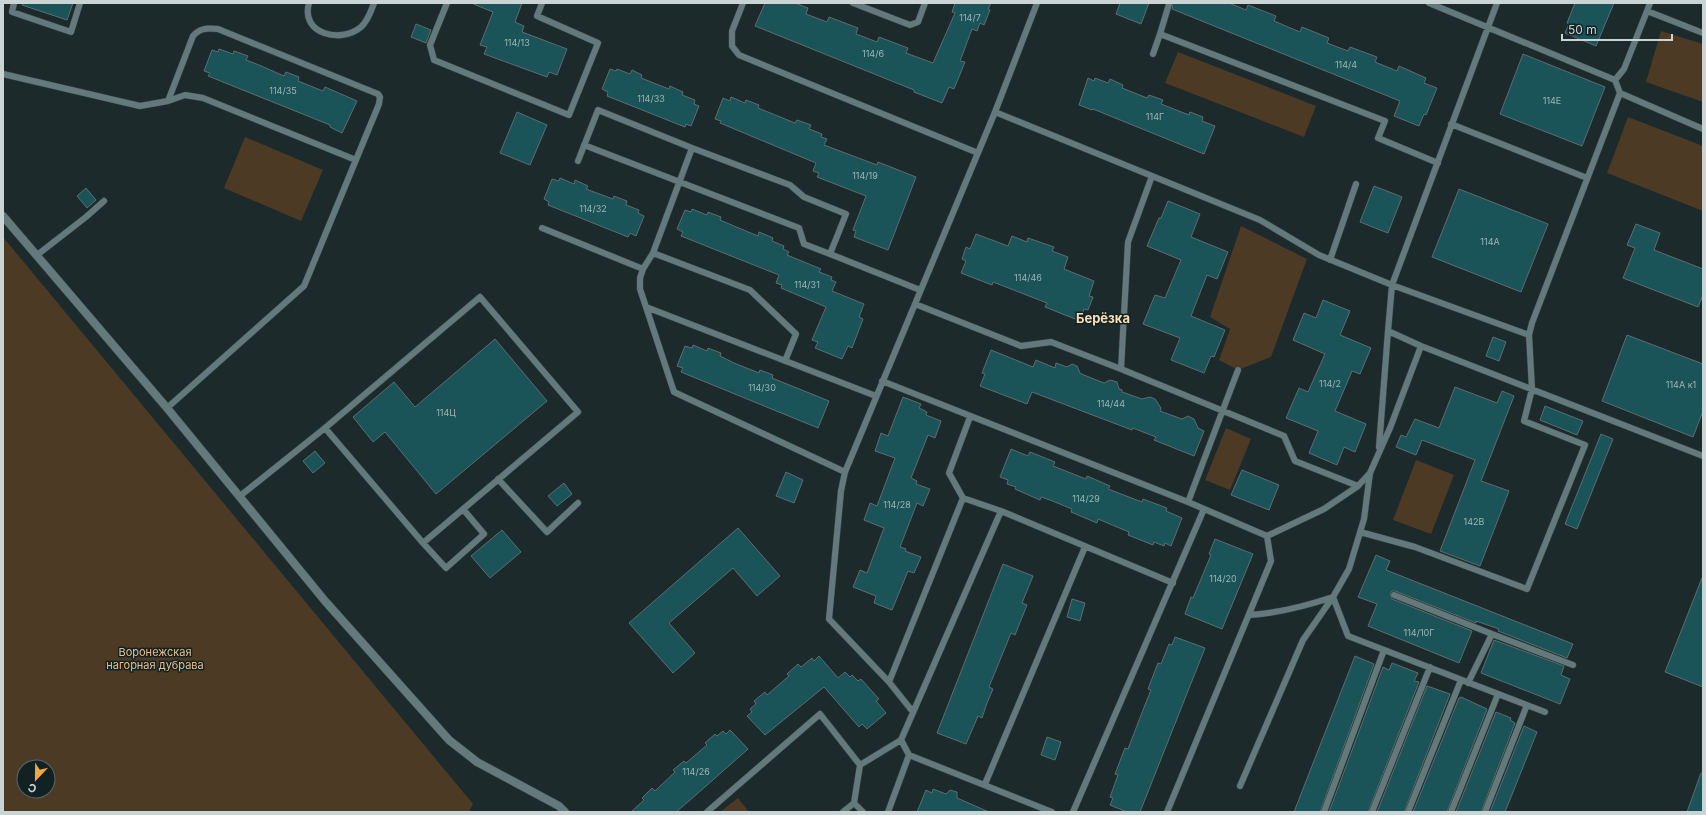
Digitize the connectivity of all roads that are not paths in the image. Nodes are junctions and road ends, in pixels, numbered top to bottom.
1 (14, 3) edge
2 (80, 3) edge
3 (309, 3) edge
4 (374, 3) edge
5 (447, 3) edge
6 (542, 3) edge
7 (742, 3) edge
8 (853, 3) edge
9 (925, 3) edge
10 (1037, 3) edge
11 (1429, 3) edge
12 (1497, 3) edge
13 (1650, 3) edge
14 (1169, 4) edge
15 (1647, 11) junction
16 (1487, 28) junction
17 (1703, 33) edge
18 (1160, 34) junction
19 (1153, 54) dead end
20 (3, 74) edge
21 (1615, 80) junction
22 (1620, 93) junction
23 (168, 101) junction
24 (995, 112) junction
25 (1451, 124) junction
26 (1703, 129) edge
27 (584, 145) junction
28 (692, 148) junction
29 (978, 153) junction
30 (356, 160) junction
31 (578, 161) dead end
32 (1438, 163) junction
33 (1152, 176) junction
34 (1587, 178) junction
35 (679, 181) junction
36 (1356, 184) dead end
37 (104, 201) dead end
38 (3, 216) edge
39 (542, 228) dead end
40 (653, 253) junction
41 (830, 254) junction
42 (36, 255) junction
43 (1330, 260) junction
44 (643, 269) junction
45 (1392, 285) junction
46 (920, 290) junction
47 (915, 304) junction
48 (646, 307) junction
49 (1388, 331) junction
50 (1529, 335) junction
51 (1421, 346) junction
52 (785, 361) junction
53 (1121, 369) junction
54 (1238, 370) dead end
55 (882, 381) junction
56 (1532, 389) junction
57 (876, 396) junction
58 (167, 408) junction
59 (1223, 411) junction
60 (970, 417) junction
61 (325, 428) junction
62 (1379, 452) junction
63 (1703, 456) edge
64 (845, 472) junction
65 (1370, 473) junction
66 (498, 480) junction
67 (1358, 486) junction
68 (240, 496) junction
69 (962, 498) junction
70 (1188, 502) junction
71 (578, 503) dead end
72 (463, 509) junction
73 (1204, 509) junction
74 (1001, 511) junction
75 (1360, 532) junction
76 (1267, 536) junction
77 (423, 543) junction
78 (1085, 546) junction
79 (1173, 583) junction
80 (1394, 595) dead end
81 (1333, 597) junction
82 (1250, 615) junction
83 (1492, 634) junction
84 (1384, 650) junction
85 (1573, 665) dead end
86 (1430, 668) junction
87 (1461, 680) junction
88 (888, 682) junction
89 (1468, 682) junction
90 (1498, 694) junction
91 (1527, 706) junction
92 (913, 712) junction
93 (1545, 712) dead end
94 (900, 740) junction
95 (909, 755) junction
96 (860, 765) junction
97 (985, 784) junction
98 (1240, 786) dead end
99 (854, 803) junction
100 (565, 812) edge
101 (707, 812) edge
102 (843, 812) edge
103 (863, 812) edge
104 (888, 812) edge
105 (1052, 812) edge
106 (1073, 812) edge
107 (1167, 812) edge
108 (1324, 812) edge
109 (1372, 812) edge
110 (1408, 812) edge
111 (1450, 812) edge
112 (1485, 812) edge

1 - 2 lane
3 - 4 lane
5 - 6 lane
7 - 29 lane
8 - 9 lane
10 - 24 lane
11 - 16 lane
12 - 16 lane
13 - 15 lane
14 - 18 lane
15 - 17 lane
15 - 21 lane
16 - 21 lane
16 - 25 lane
18 - 19 lane
18 - 32 lane
20 - 23 lane
21 - 22 lane
22 - 26 lane
22 - 34 lane
23 - 30 lane
23 - 30 lane
24 - 29 lane
24 - 33 lane
25 - 32 lane
25 - 34 lane
27 - 28 lane
27 - 31 lane
27 - 35 lane
28 - 35 lane
28 - 41 lane
29 - 46 lane
30 - 58 lane
32 - 45 lane
33 - 43 lane
33 - 53 lane
34 - 50 lane
35 - 40 lane
35 - 41 lane
36 - 43 lane
37 - 42 lane
38 - 42 street
39 - 44 lane
40 - 44 lane
40 - 52 lane
41 - 46 lane
42 - 58 street
43 - 45 lane
44 - 48 lane
45 - 49 lane
45 - 50 lane
46 - 47 lane
47 - 53 lane
47 - 55 lane
48 - 52 lane
48 - 64 lane
49 - 51 lane
49 - 62 lane
50 - 56 lane
51 - 56 lane
51 - 62 lane
52 - 57 lane
53 - 59 lane
54 - 59 lane
55 - 57 lane
55 - 60 lane
56 - 63 lane
56 - 75 lane
57 - 64 lane
58 - 68 street
59 - 67 lane
59 - 70 lane
60 - 69 lane
60 - 70 lane
61 - 66 lane
61 - 68 lane
61 - 77 lane
62 - 65 lane
64 - 88 lane
65 - 67 lane
65 - 75 lane
66 - 71 lane
66 - 72 lane
67 - 76 lane
68 - 100 street
69 - 74 lane
69 - 88 lane
70 - 73 lane
72 - 77 lane
72 - 77 lane
73 - 76 lane
73 - 79 lane
74 - 78 lane
74 - 92 lane
75 - 81 lane
76 - 82 lane
78 - 79 lane
78 - 97 lane
79 - 106 lane
80 - 83 lane
81 - 82 lane
81 - 84 lane
81 - 98 lane
82 - 107 lane
83 - 85 lane
83 - 89 lane
84 - 86 lane
84 - 108 lane
86 - 87 lane
86 - 109 lane
87 - 89 lane
87 - 110 lane
88 - 92 lane
89 - 90 lane
90 - 91 lane
90 - 111 lane
91 - 93 lane
91 - 112 lane
92 - 94 lane
94 - 95 lane
94 - 96 lane
95 - 97 lane
95 - 104 lane
96 - 99 lane
96 - 101 lane
97 - 105 lane
99 - 102 lane
99 - 103 lane

